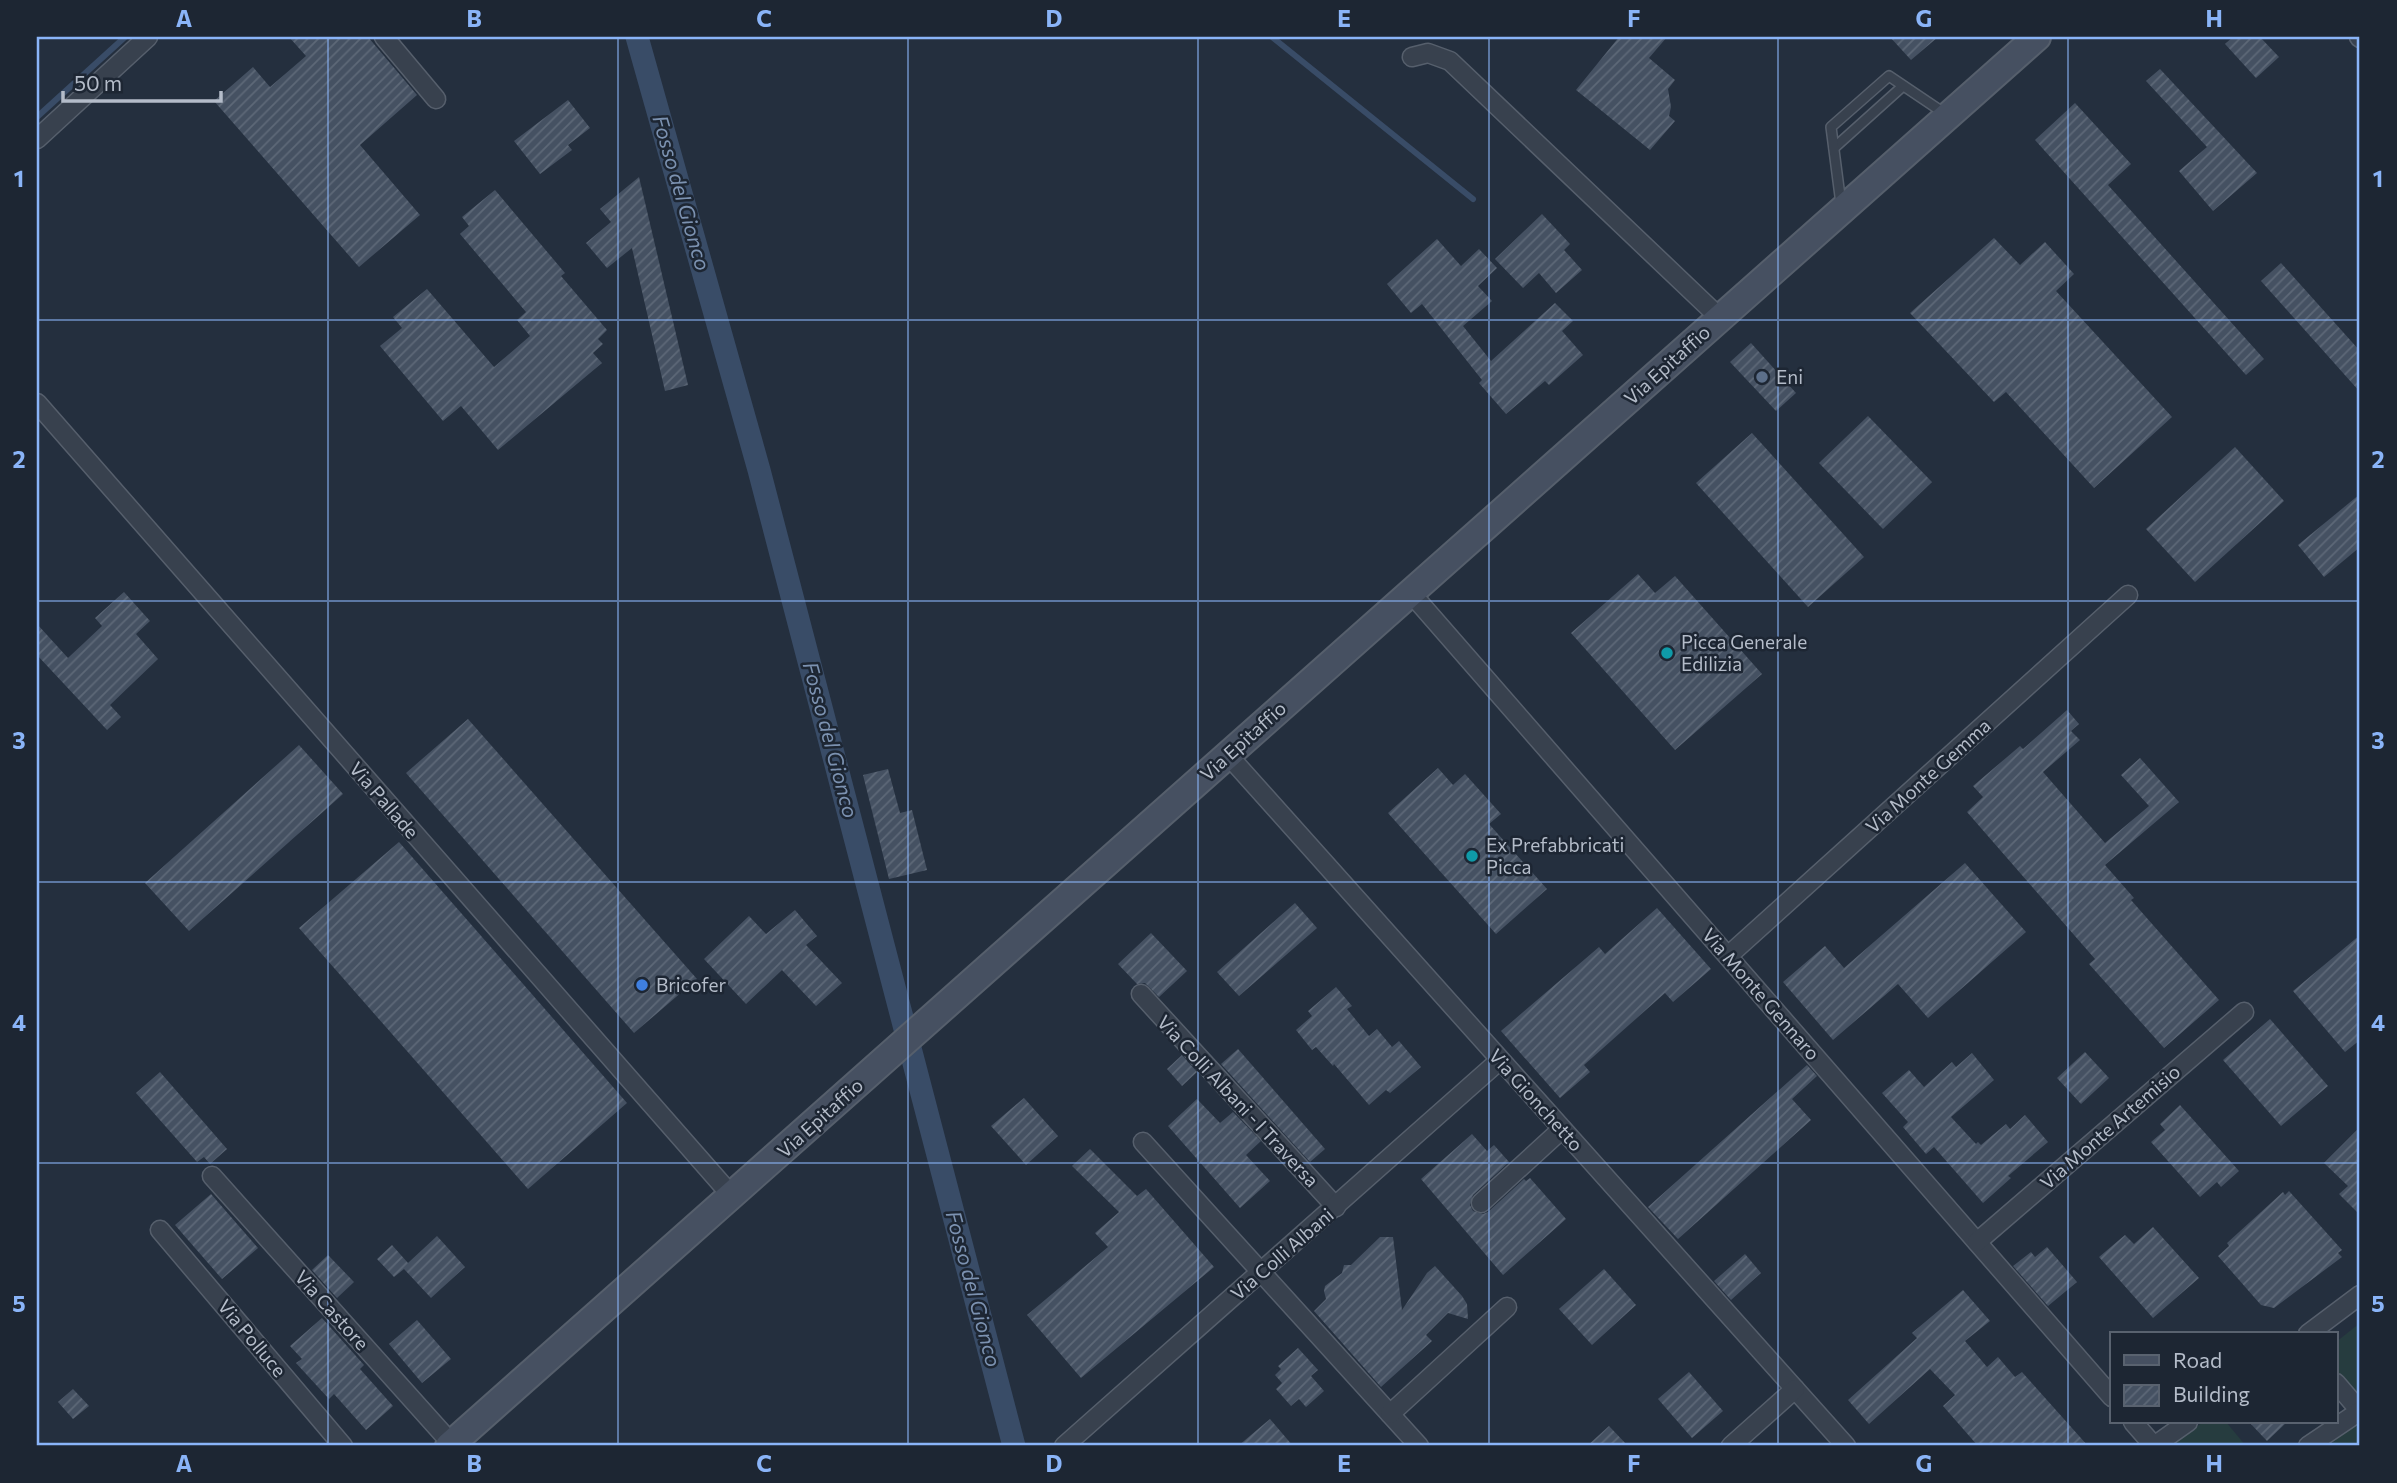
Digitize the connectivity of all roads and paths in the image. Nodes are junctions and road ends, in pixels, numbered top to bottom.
1 (148, 37) edge
2 (384, 37) edge
3 (2037, 37) edge
4 (1412, 57) dead end
5 (1903, 86) junction
6 (436, 99) dead end
7 (1948, 116) junction
8 (37, 139) edge
9 (1834, 148) junction
10 (1842, 210) junction
11 (1720, 318) junction
12 (37, 403) edge
13 (1410, 592) junction
14 (2127, 595) dead end
15 (1227, 754) junction
16 (1728, 956) junction
17 (1141, 994) dead end
18 (2244, 1012) dead end
19 (1500, 1060) junction
20 (1562, 1129) junction
21 (1143, 1142) dead end
22 (212, 1176) dead end
23 (732, 1196) junction
24 (1481, 1203) dead end
25 (1336, 1207) junction
26 (160, 1230) dead end
27 (1977, 1242) junction
28 (1260, 1272) junction
29 (2360, 1295) edge
30 (1507, 1307) dead end
31 (2311, 1332) edge
32 (2338, 1385) edge
33 (1795, 1389) junction
34 (2110, 1395) edge
35 (2360, 1411) edge
36 (1390, 1414) junction
37 (2135, 1424) edge
38 (2185, 1424) edge
39 (451, 1445) edge
40 (343, 1446) edge
41 (1064, 1446) edge
42 (1419, 1446) edge
43 (1731, 1446) edge
44 (1846, 1446) edge
45 (2308, 1446) edge

1 - 8 street
2 - 6 street
3 - 7 main road, Via Epitaffio
4 - 11 street
5 - 7 lane
5 - 9 lane
5 - 9 lane
7 - 10 main road, Via Epitaffio
9 - 10 lane
10 - 11 main road, Via Epitaffio
11 - 13 main road, Via Epitaffio
12 - 23 street, Via Pallade
13 - 15 main road, Via Epitaffio
13 - 16 street, Via Monte Gennaro
14 - 16 street, Via Monte Gemma
15 - 19 street, Via Gionchetto
15 - 23 main road, Via Epitaffio
16 - 27 street, Via Monte Gennaro
17 - 25 street, Via Colli Albani - I Traversa
18 - 27 street, Via Monte Artemisio
19 - 20 street, Via Gionchetto
19 - 25 street, Via Colli Albani
20 - 24 street
20 - 33 street, Via Gionchetto
21 - 28 street
22 - 39 street, Via Castore
23 - 39 main road, Via Epitaffio
25 - 28 street, Via Colli Albani
26 - 40 street, Via Polluce
27 - 34 street, Via Monte Gennaro
28 - 36 street
28 - 41 street, Via Colli Albani
29 - 31 street
30 - 36 street
32 - 35 street
33 - 43 street
33 - 44 street, Via Gionchetto
35 - 45 street
36 - 42 street
37 - 38 street

